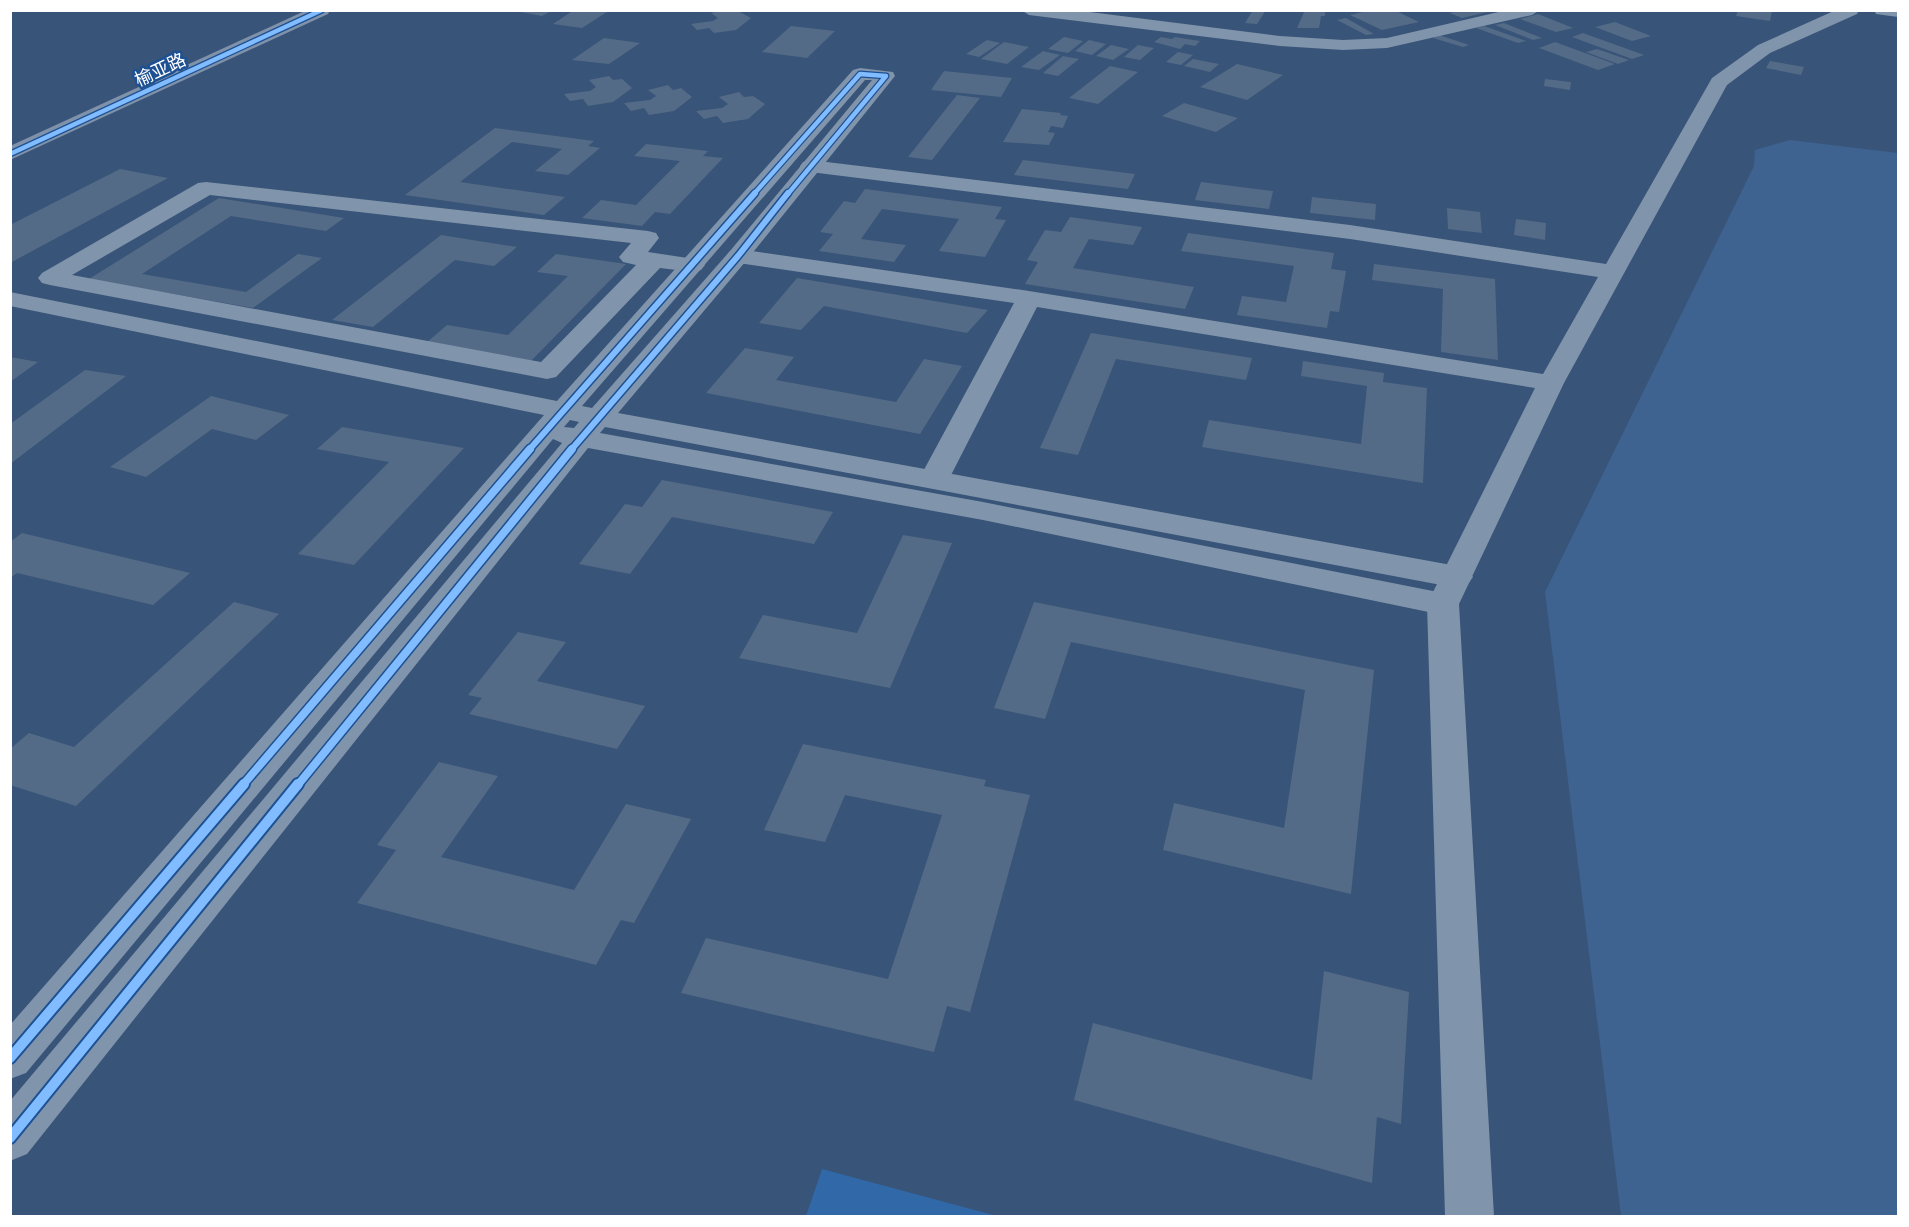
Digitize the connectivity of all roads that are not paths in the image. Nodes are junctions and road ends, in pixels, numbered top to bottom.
1 (305, 10) edge
2 (322, 10) edge
3 (1029, 10) edge
4 (1532, 10) edge
5 (1851, 10) edge
6 (1882, 10) edge
7 (1899, 12) edge
8 (10, 144) edge
9 (10, 154) edge
10 (810, 166) junction
11 (738, 256) junction
12 (655, 259) junction
13 (693, 265) junction
14 (1613, 272) junction
15 (1029, 298) junction
16 (10, 299) edge
17 (10, 318) edge
18 (1551, 383) junction
19 (555, 420) junction
20 (590, 428) junction
21 (934, 479) junction
22 (1450, 590) junction
23 (10, 1058) edge
24 (10, 1138) edge
25 (1469, 1216) edge

1 - 8 highway, 榆亚路
2 - 9 highway, 榆亚路
3 - 4 street
5 - 14 street
6 - 7 street
10 - 11 street
10 - 13 street
10 - 14 street
11 - 15 street
11 - 20 street
12 - 12 street
12 - 13 street
13 - 19 street
14 - 18 street
15 - 18 street
15 - 21 street
16 - 19 street
17 - 19 street
18 - 22 street
19 - 20 street
19 - 23 street
20 - 21 street
20 - 22 street
20 - 24 street
21 - 22 street
22 - 25 street

